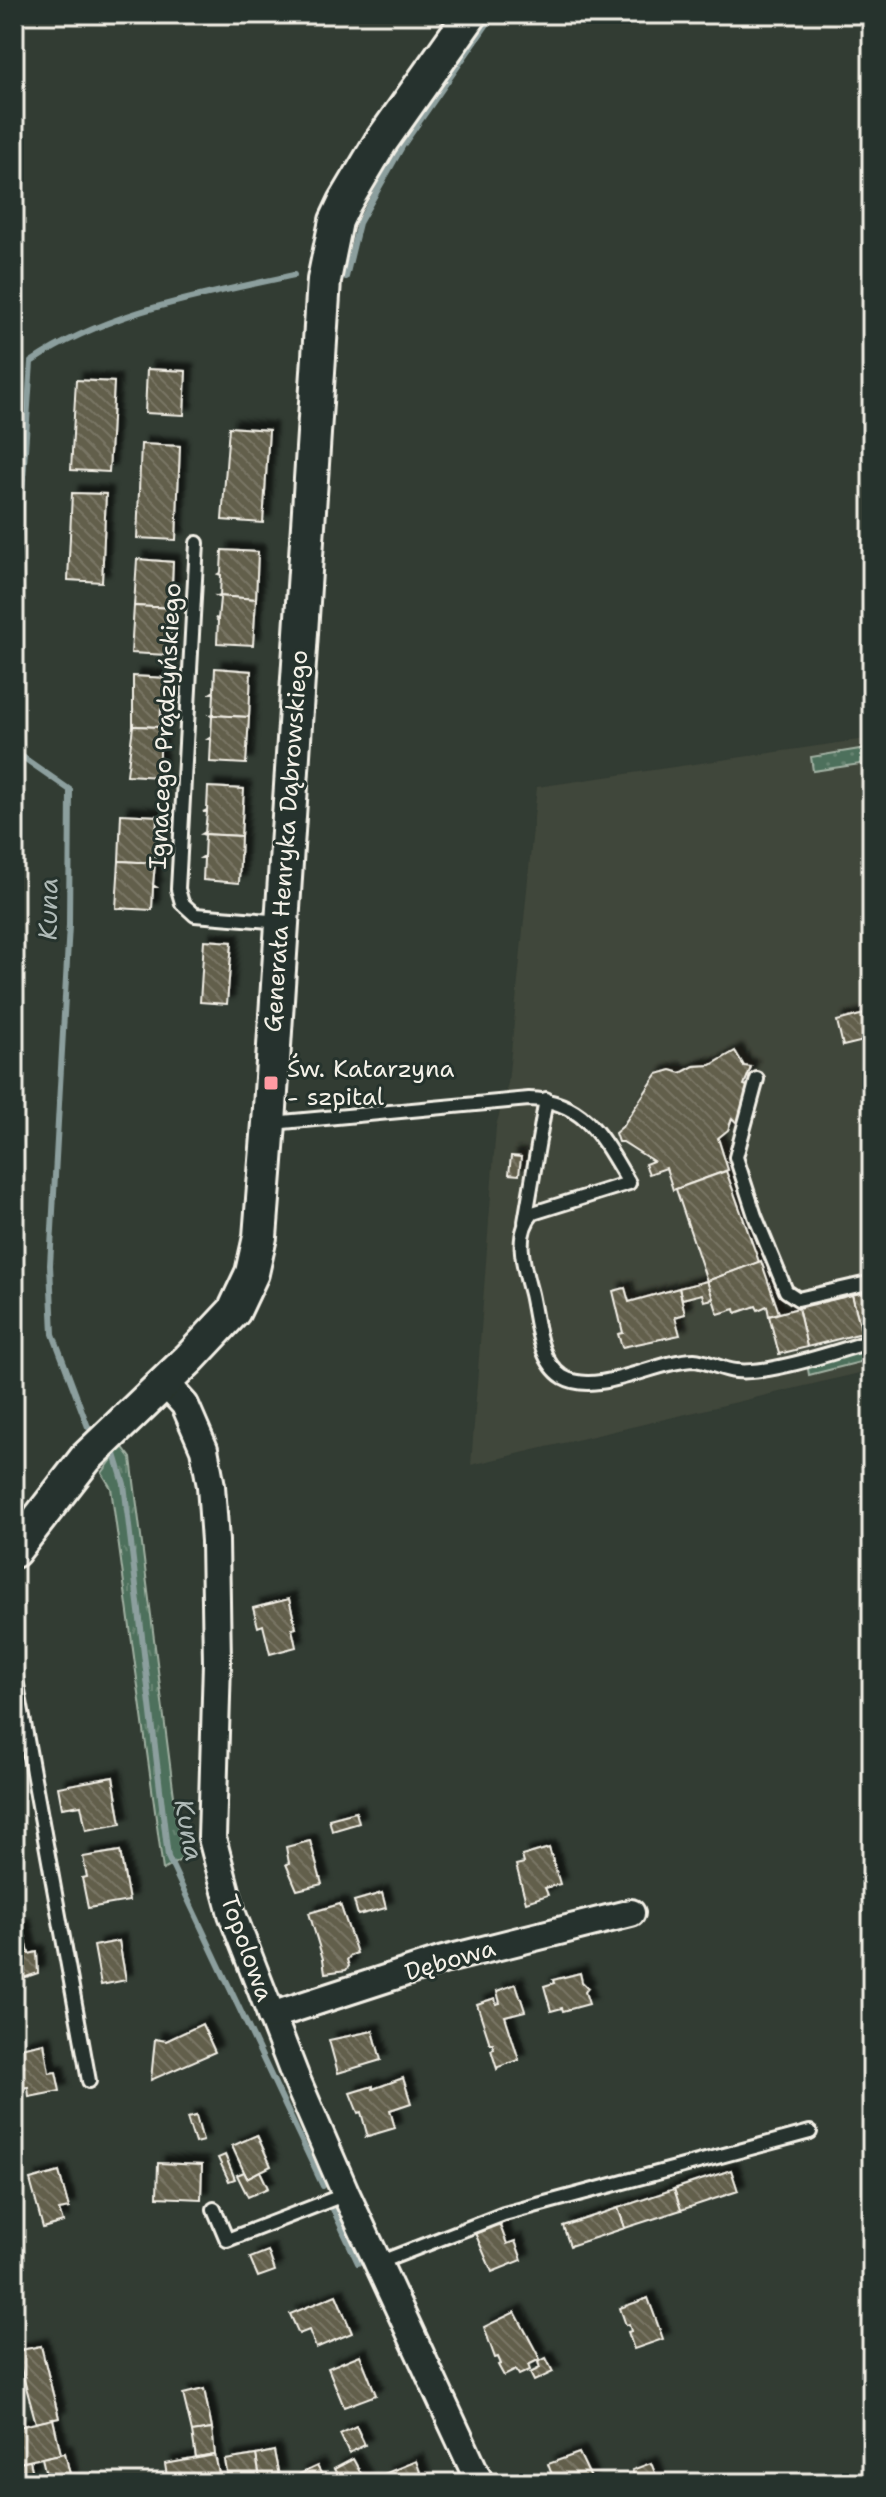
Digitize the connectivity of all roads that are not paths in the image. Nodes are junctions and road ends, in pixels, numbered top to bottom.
1 (471, 14) edge
2 (197, 543) dead end
3 (282, 922) junction
4 (757, 1079) dead end
5 (546, 1099) junction
6 (269, 1123) junction
7 (525, 1223) junction
8 (872, 1282) edge
9 (872, 1341) edge
10 (164, 1382) junction
11 (14, 1551) edge
12 (14, 1668) edge
13 (631, 1913) dead end
14 (271, 2016) junction
15 (89, 2081) dead end
16 (810, 2132) dead end
17 (346, 2194) junction
18 (214, 2209) dead end
19 (378, 2263) junction
20 (480, 2483) edge

1 - 3 street, Generała Henryka Dąbrowskiego
2 - 3 lane, Ignacego Prądzyńskiego
3 - 6 street, Generała Henryka Dąbrowskiego
4 - 8 lane
5 - 6 lane
5 - 7 lane
5 - 7 lane
6 - 10 street, Generała Henryka Dąbrowskiego
7 - 9 lane
10 - 11 street, Generała Henryka Dąbrowskiego
10 - 14 street, Topolowa
12 - 15 lane
13 - 14 street, Dębowa
14 - 17 street, Topolowa
16 - 19 lane
17 - 18 lane
17 - 19 street, Topolowa
19 - 20 street, Topolowa

